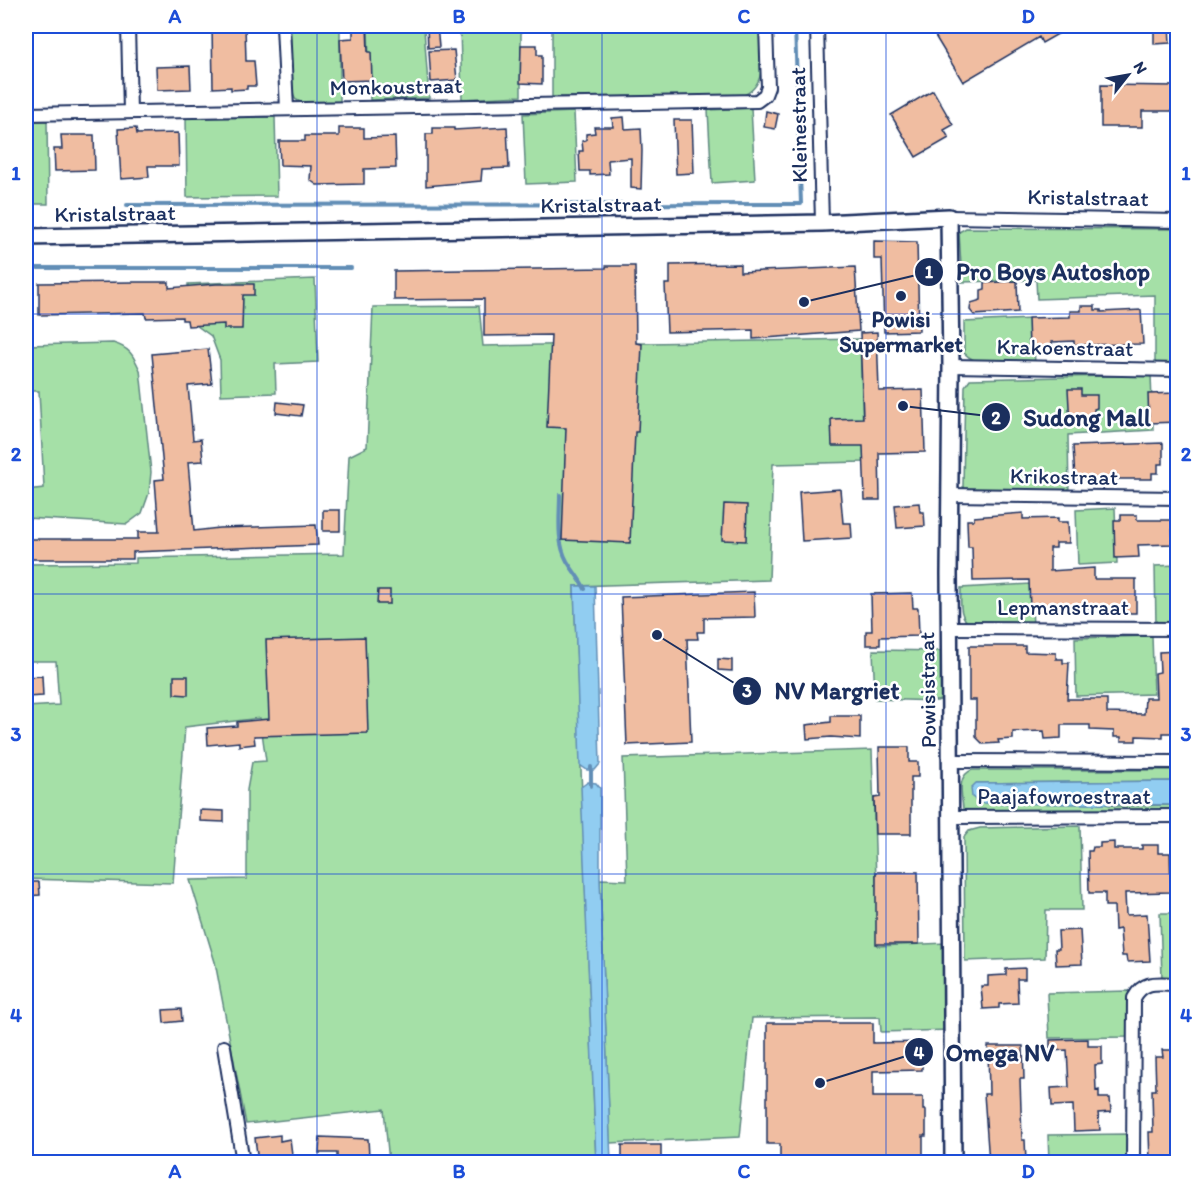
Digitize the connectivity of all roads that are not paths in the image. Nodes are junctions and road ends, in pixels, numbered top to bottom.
1 (128, 26) edge
2 (283, 26) edge
3 (766, 26) edge
4 (817, 26) edge
5 (287, 109) junction
6 (130, 112) junction
7 (26, 114) edge
8 (949, 217) junction
9 (1178, 221) edge
10 (822, 223) junction
11 (26, 237) edge
12 (951, 366) junction
13 (1178, 370) edge
14 (949, 495) junction
15 (1178, 498) edge
16 (949, 628) junction
17 (1178, 629) edge
18 (951, 761) junction
19 (1178, 762) edge
20 (1178, 816) edge
21 (951, 818) junction
22 (1178, 984) edge
23 (224, 1047) dead end
24 (243, 1162) edge
25 (953, 1162) edge
26 (1133, 1162) edge

1 - 6 street
2 - 5 street
3 - 5 street, Monkoustraat
4 - 10 street, Kleinestraat
5 - 6 street, Monkoustraat
6 - 7 street, Monkoustraat
8 - 9 street, Kristalstraat
8 - 10 street, Kristalstraat
8 - 12 street, Powisistraat
10 - 11 street, Kristalstraat
12 - 13 street, Krakoenstraat
12 - 14 street, Powisistraat
14 - 15 street, Krikostraat
14 - 16 street, Powisistraat
16 - 17 street, Lepmanstraat
16 - 18 street, Powisistraat
18 - 19 street
18 - 21 street, Powisistraat
20 - 21 street, Paajafowroestraat
21 - 25 street, Powisistraat
22 - 26 street
23 - 24 street

